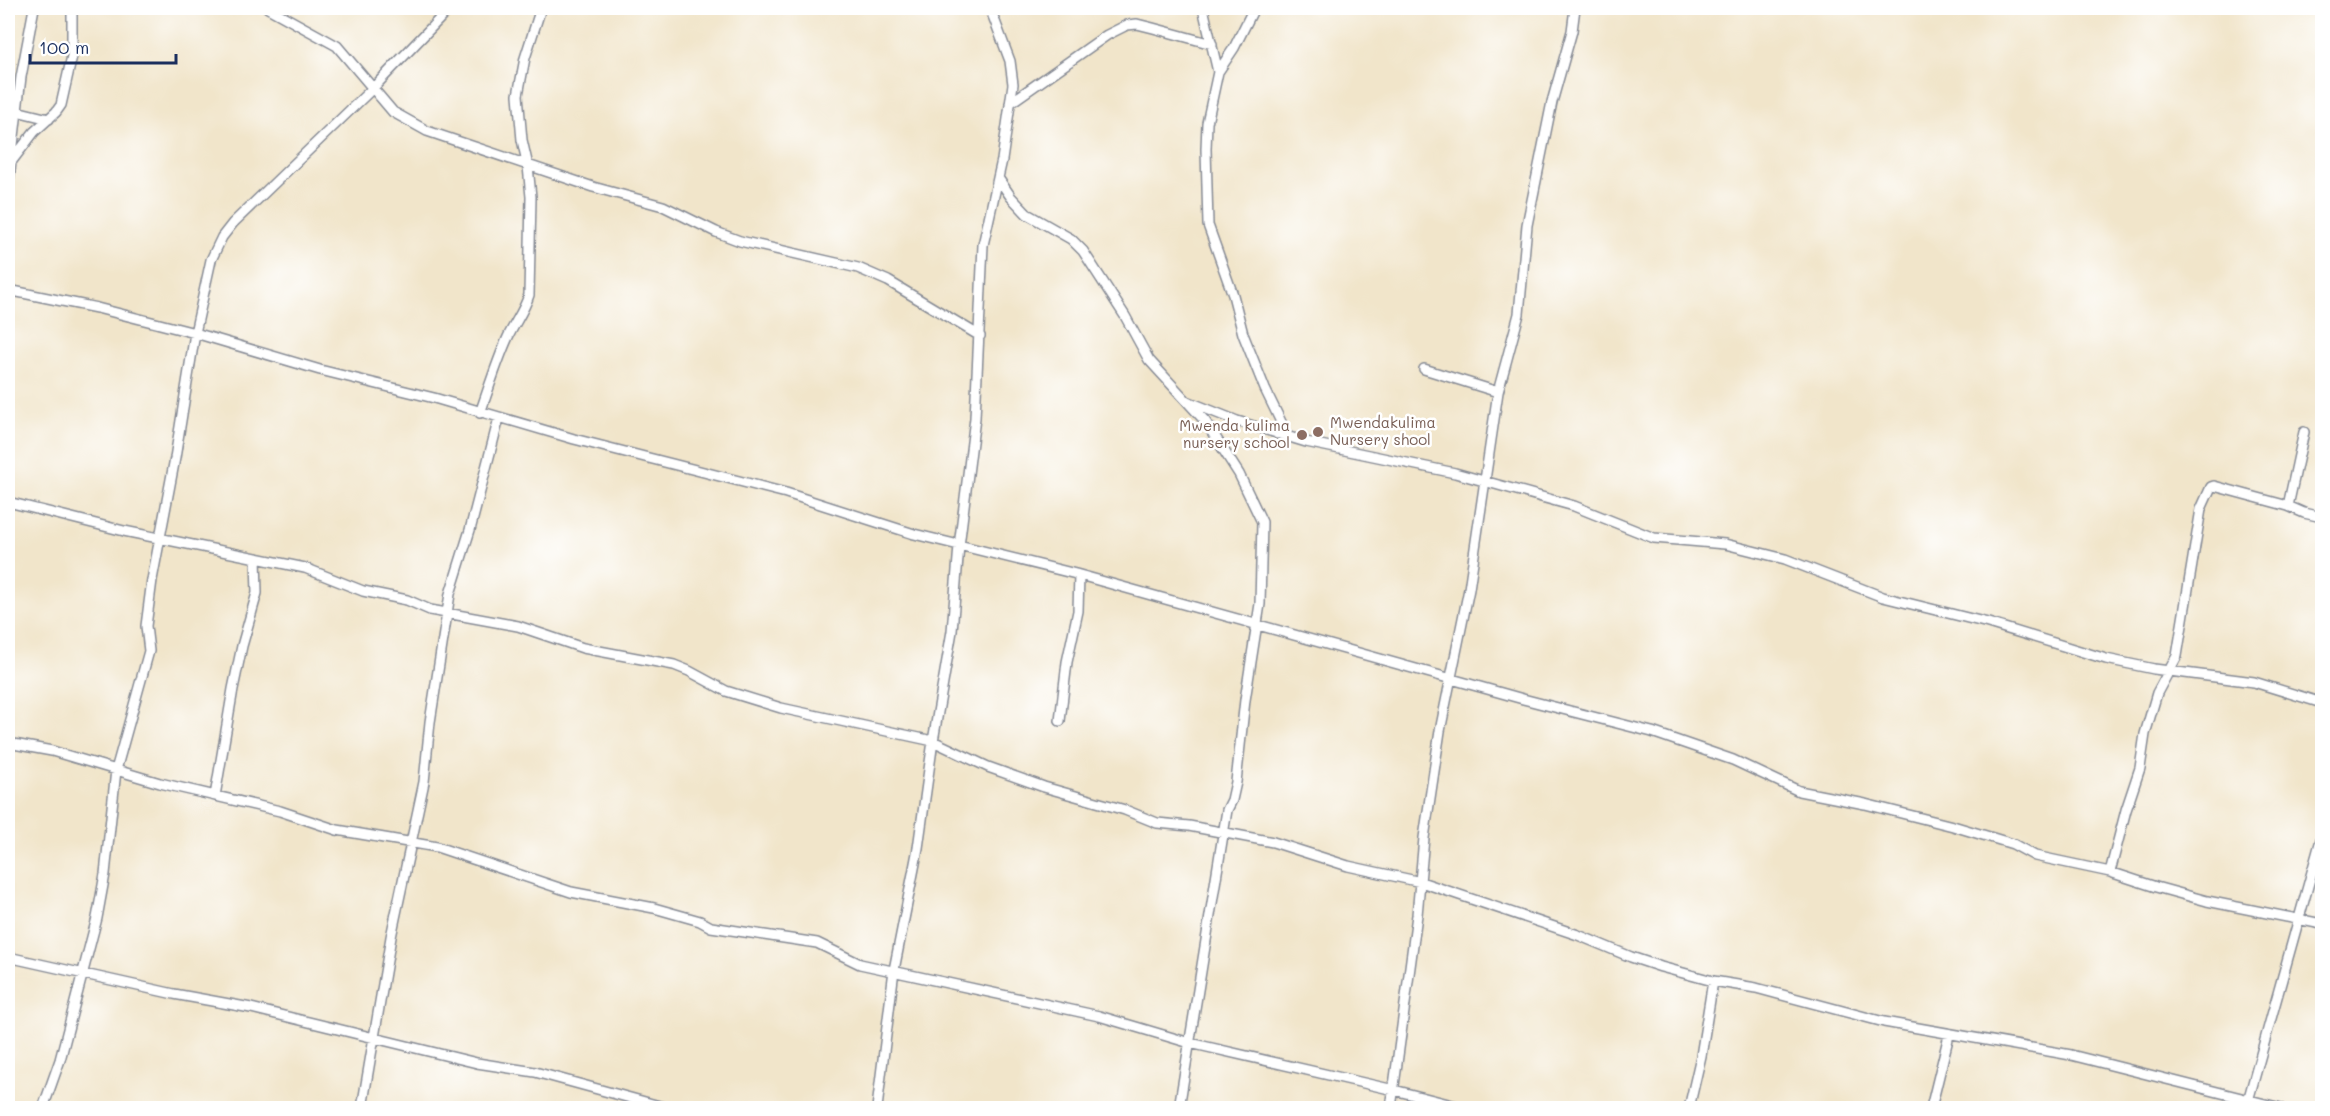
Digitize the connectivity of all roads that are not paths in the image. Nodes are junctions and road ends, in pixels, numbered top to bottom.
1 (34, 8) edge
2 (72, 8) edge
3 (268, 8) edge
4 (450, 8) edge
5 (541, 8) edge
6 (990, 8) edge
7 (1203, 8) edge
8 (1254, 8) edge
9 (1575, 8) edge
10 (1212, 44) junction
11 (1218, 72) junction
12 (373, 88) junction
13 (1010, 103) junction
14 (12, 110) edge
15 (49, 119) junction
16 (9, 165) junction
17 (528, 165) junction
18 (998, 178) junction
19 (8, 188) edge
20 (8, 290) edge
21 (195, 333) junction
22 (980, 336) junction
23 (1424, 369) dead end
24 (1498, 392) junction
25 (1187, 401) junction
26 (480, 413) junction
27 (499, 418) junction
28 (2304, 432) dead end
29 (1277, 434) junction
30 (1485, 482) junction
31 (8, 502) edge
32 (2288, 506) junction
33 (2322, 517) edge
34 (159, 539) junction
35 (959, 546) junction
36 (256, 558) junction
37 (1078, 575) junction
38 (448, 614) junction
39 (1257, 624) junction
40 (2167, 671) junction
41 (1452, 678) junction
42 (2322, 703) edge
43 (1060, 721) dead end
44 (933, 741) junction
45 (8, 743) edge
46 (116, 771) junction
47 (215, 796) junction
48 (1224, 833) junction
49 (2322, 836) edge
50 (410, 843) junction
51 (2110, 872) junction
52 (1420, 882) junction
53 (2300, 918) junction
54 (2322, 924) edge
55 (8, 957) edge
56 (894, 970) junction
57 (81, 975) junction
58 (1713, 981) junction
59 (1949, 1035) junction
60 (375, 1036) junction
61 (1190, 1043) junction
62 (1394, 1090) junction
63 (2247, 1105) edge
64 (43, 1108) edge
65 (362, 1108) edge
66 (667, 1108) edge
67 (877, 1108) edge
68 (1179, 1108) edge
69 (1391, 1108) edge
70 (1464, 1108) edge
71 (1689, 1108) edge
72 (1931, 1108) edge
73 (2281, 1108) edge

1 - 14 street
2 - 15 street
3 - 12 street
4 - 12 street
5 - 17 street
6 - 13 street
7 - 10 street
8 - 11 street
9 - 24 street
10 - 11 street
10 - 13 street
11 - 29 street
12 - 17 street
12 - 21 street
13 - 18 street
14 - 15 street
14 - 16 street
15 - 16 street
16 - 19 street
17 - 22 street
17 - 26 street
18 - 22 street
18 - 25 street
20 - 21 street
21 - 26 street
21 - 34 street
22 - 35 street
23 - 24 street
24 - 30 street
25 - 29 street
25 - 39 street
26 - 27 street
27 - 35 street
27 - 38 street
28 - 32 street
29 - 30 street
30 - 40 street
30 - 41 street
31 - 34 street
32 - 33 street
32 - 40 street
34 - 36 street
34 - 46 street
35 - 37 street
35 - 44 street
36 - 38 street
36 - 47 street
37 - 39 street
37 - 43 street
38 - 44 street
38 - 50 street
39 - 41 street
39 - 48 street
40 - 42 street
40 - 51 street
41 - 51 street
41 - 52 street
44 - 48 street
44 - 56 street
45 - 46 street
46 - 47 street
46 - 57 street
47 - 50 street
48 - 52 street
48 - 61 street
49 - 53 street
50 - 56 street
50 - 60 street
51 - 53 street
52 - 58 street
52 - 62 street
53 - 54 street
53 - 63 street
55 - 57 street
56 - 61 street
56 - 67 street
57 - 60 street
57 - 64 street
58 - 59 street
58 - 71 street
59 - 63 street
59 - 72 street
60 - 65 street
60 - 66 street
61 - 62 street
61 - 68 street
62 - 69 street
62 - 70 street
63 - 73 street

